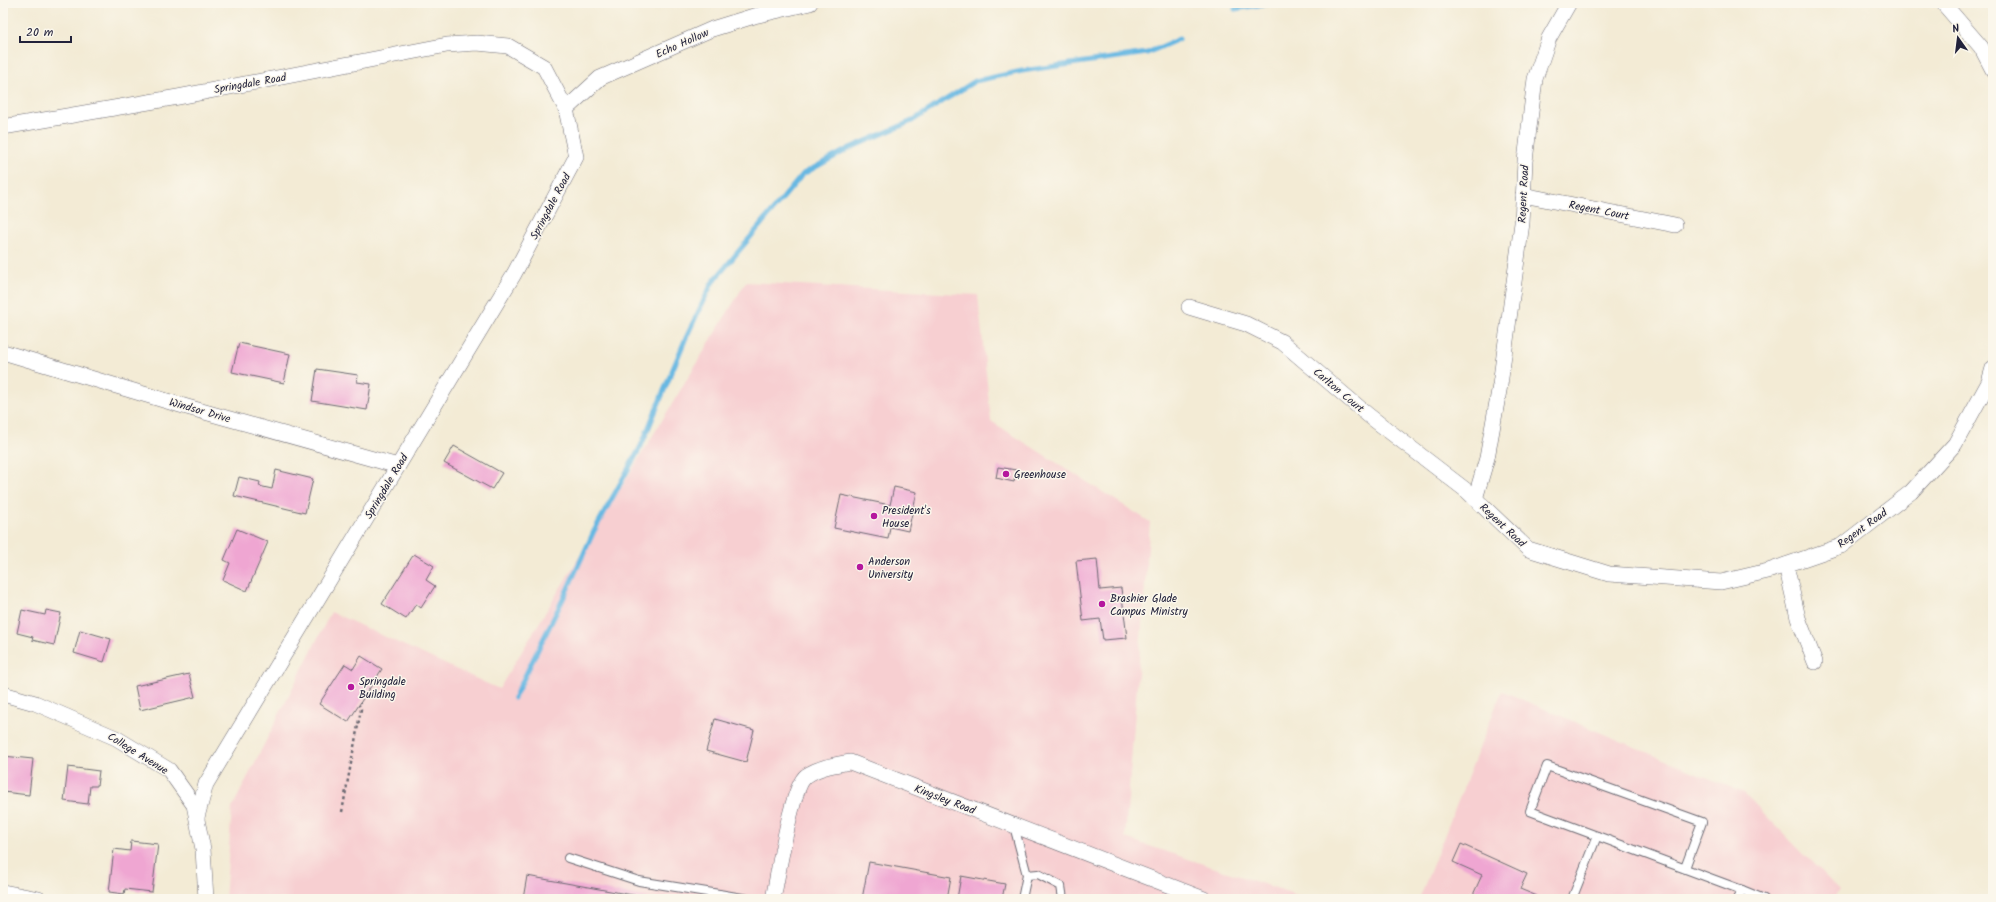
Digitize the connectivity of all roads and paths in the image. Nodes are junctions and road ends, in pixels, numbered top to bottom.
1 (810, 3) edge
2 (1569, 3) edge
3 (1943, 3) edge
4 (1993, 70) edge
5 (566, 109) junction
6 (3, 127) edge
7 (1523, 195) junction
8 (1675, 225) dead end
9 (1188, 307) dead end
10 (3, 352) edge
11 (1993, 368) edge
12 (398, 466) junction
13 (1475, 499) junction
14 (1786, 565) junction
15 (1815, 662) dead end
16 (3, 694) edge
17 (359, 705) dead end
18 (342, 812) dead end
19 (197, 817) junction
20 (1014, 826) junction
21 (1597, 836) junction
22 (568, 858) dead end
23 (1685, 868) junction
24 (1027, 875) junction
25 (1742, 890) junction
26 (3, 892) edge
27 (716, 897) edge
28 (39, 899) edge
29 (206, 899) edge
30 (748, 899) edge
31 (773, 899) edge
32 (1022, 899) edge
33 (1063, 899) edge
34 (1204, 899) edge
35 (1572, 899) edge
36 (1737, 899) edge
37 (1764, 899) edge

1 - 5 street, Echo Hollow
2 - 7 street, Regent Road
3 - 4 street
5 - 6 street, Springdale Road
5 - 12 street, Springdale Road
7 - 8 street, Regent Court
7 - 13 street, Regent Road
9 - 13 street, Carlton Court
10 - 12 street, Windsor Drive
11 - 14 street, Regent Road
12 - 19 street, Springdale Road
13 - 14 street, Regent Road
14 - 15 street
16 - 19 street, College Avenue
17 - 18 path
19 - 29 street, College Avenue
20 - 24 lane
20 - 31 street, Kingsley Road
20 - 34 street, Kingsley Road
21 - 23 lane
21 - 23 lane
21 - 35 lane
22 - 27 lane
23 - 25 lane
24 - 32 lane
24 - 33 lane
25 - 36 lane
25 - 37 lane
26 - 28 street
27 - 30 lane

